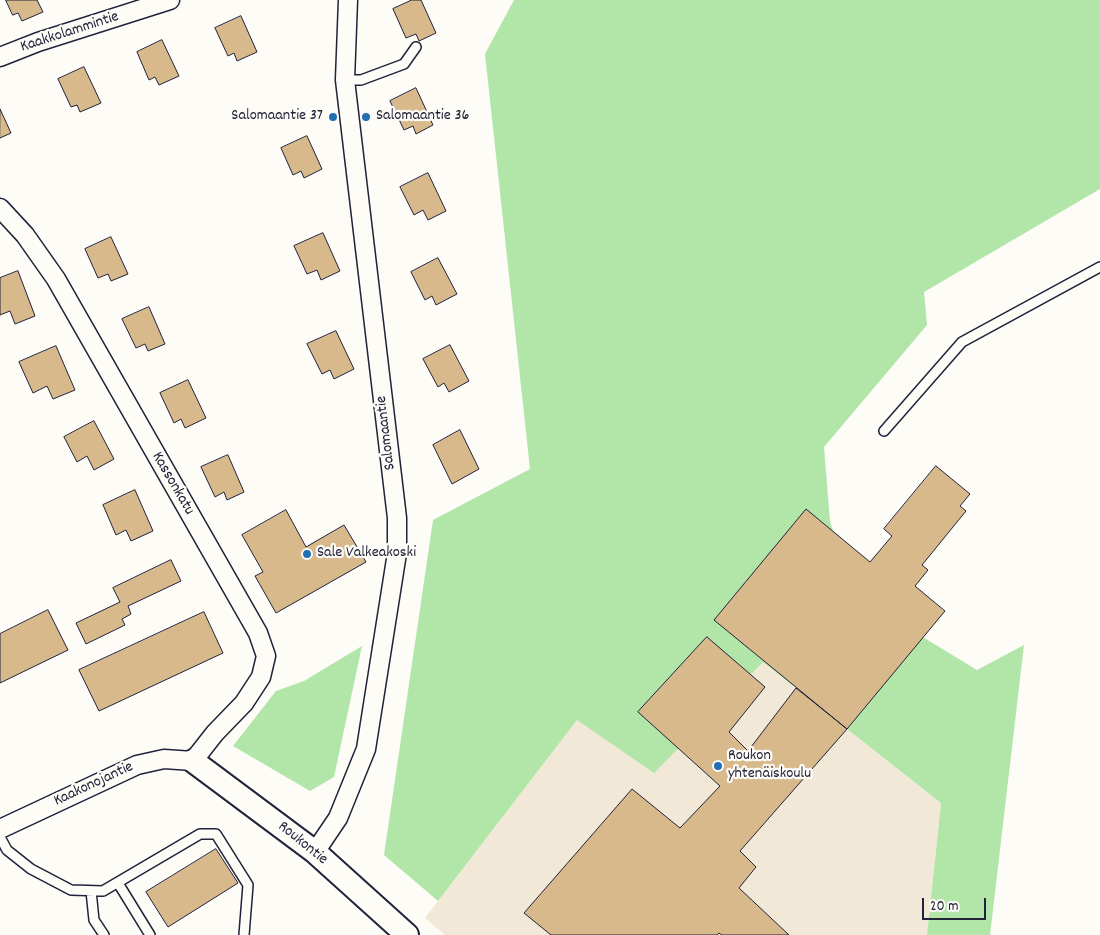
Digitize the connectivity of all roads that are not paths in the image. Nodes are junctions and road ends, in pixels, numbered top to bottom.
1 (170, 0) edge
2 (348, 0) edge
3 (416, 47) dead end
4 (0, 57) edge
5 (345, 80) junction
6 (0, 208) edge
7 (1100, 267) edge
8 (884, 431) dead end
9 (193, 760) junction
10 (0, 829) edge
11 (0, 837) edge
12 (315, 852) junction
13 (118, 883) junction
14 (92, 891) junction
15 (400, 933) edge
16 (104, 935) edge
17 (150, 935) edge
18 (244, 935) edge

1 - 4 street, Kaakkolammintie
2 - 5 street, Salomaantie
3 - 5 lane
5 - 12 street, Salomaantie
6 - 9 street, Kassonkatu
7 - 8 lane
9 - 10 street, Kaakonojantie
9 - 12 street, Roukontie
11 - 14 lane
12 - 15 street, Roukontie
13 - 14 lane
13 - 17 lane
13 - 18 lane
14 - 16 lane

